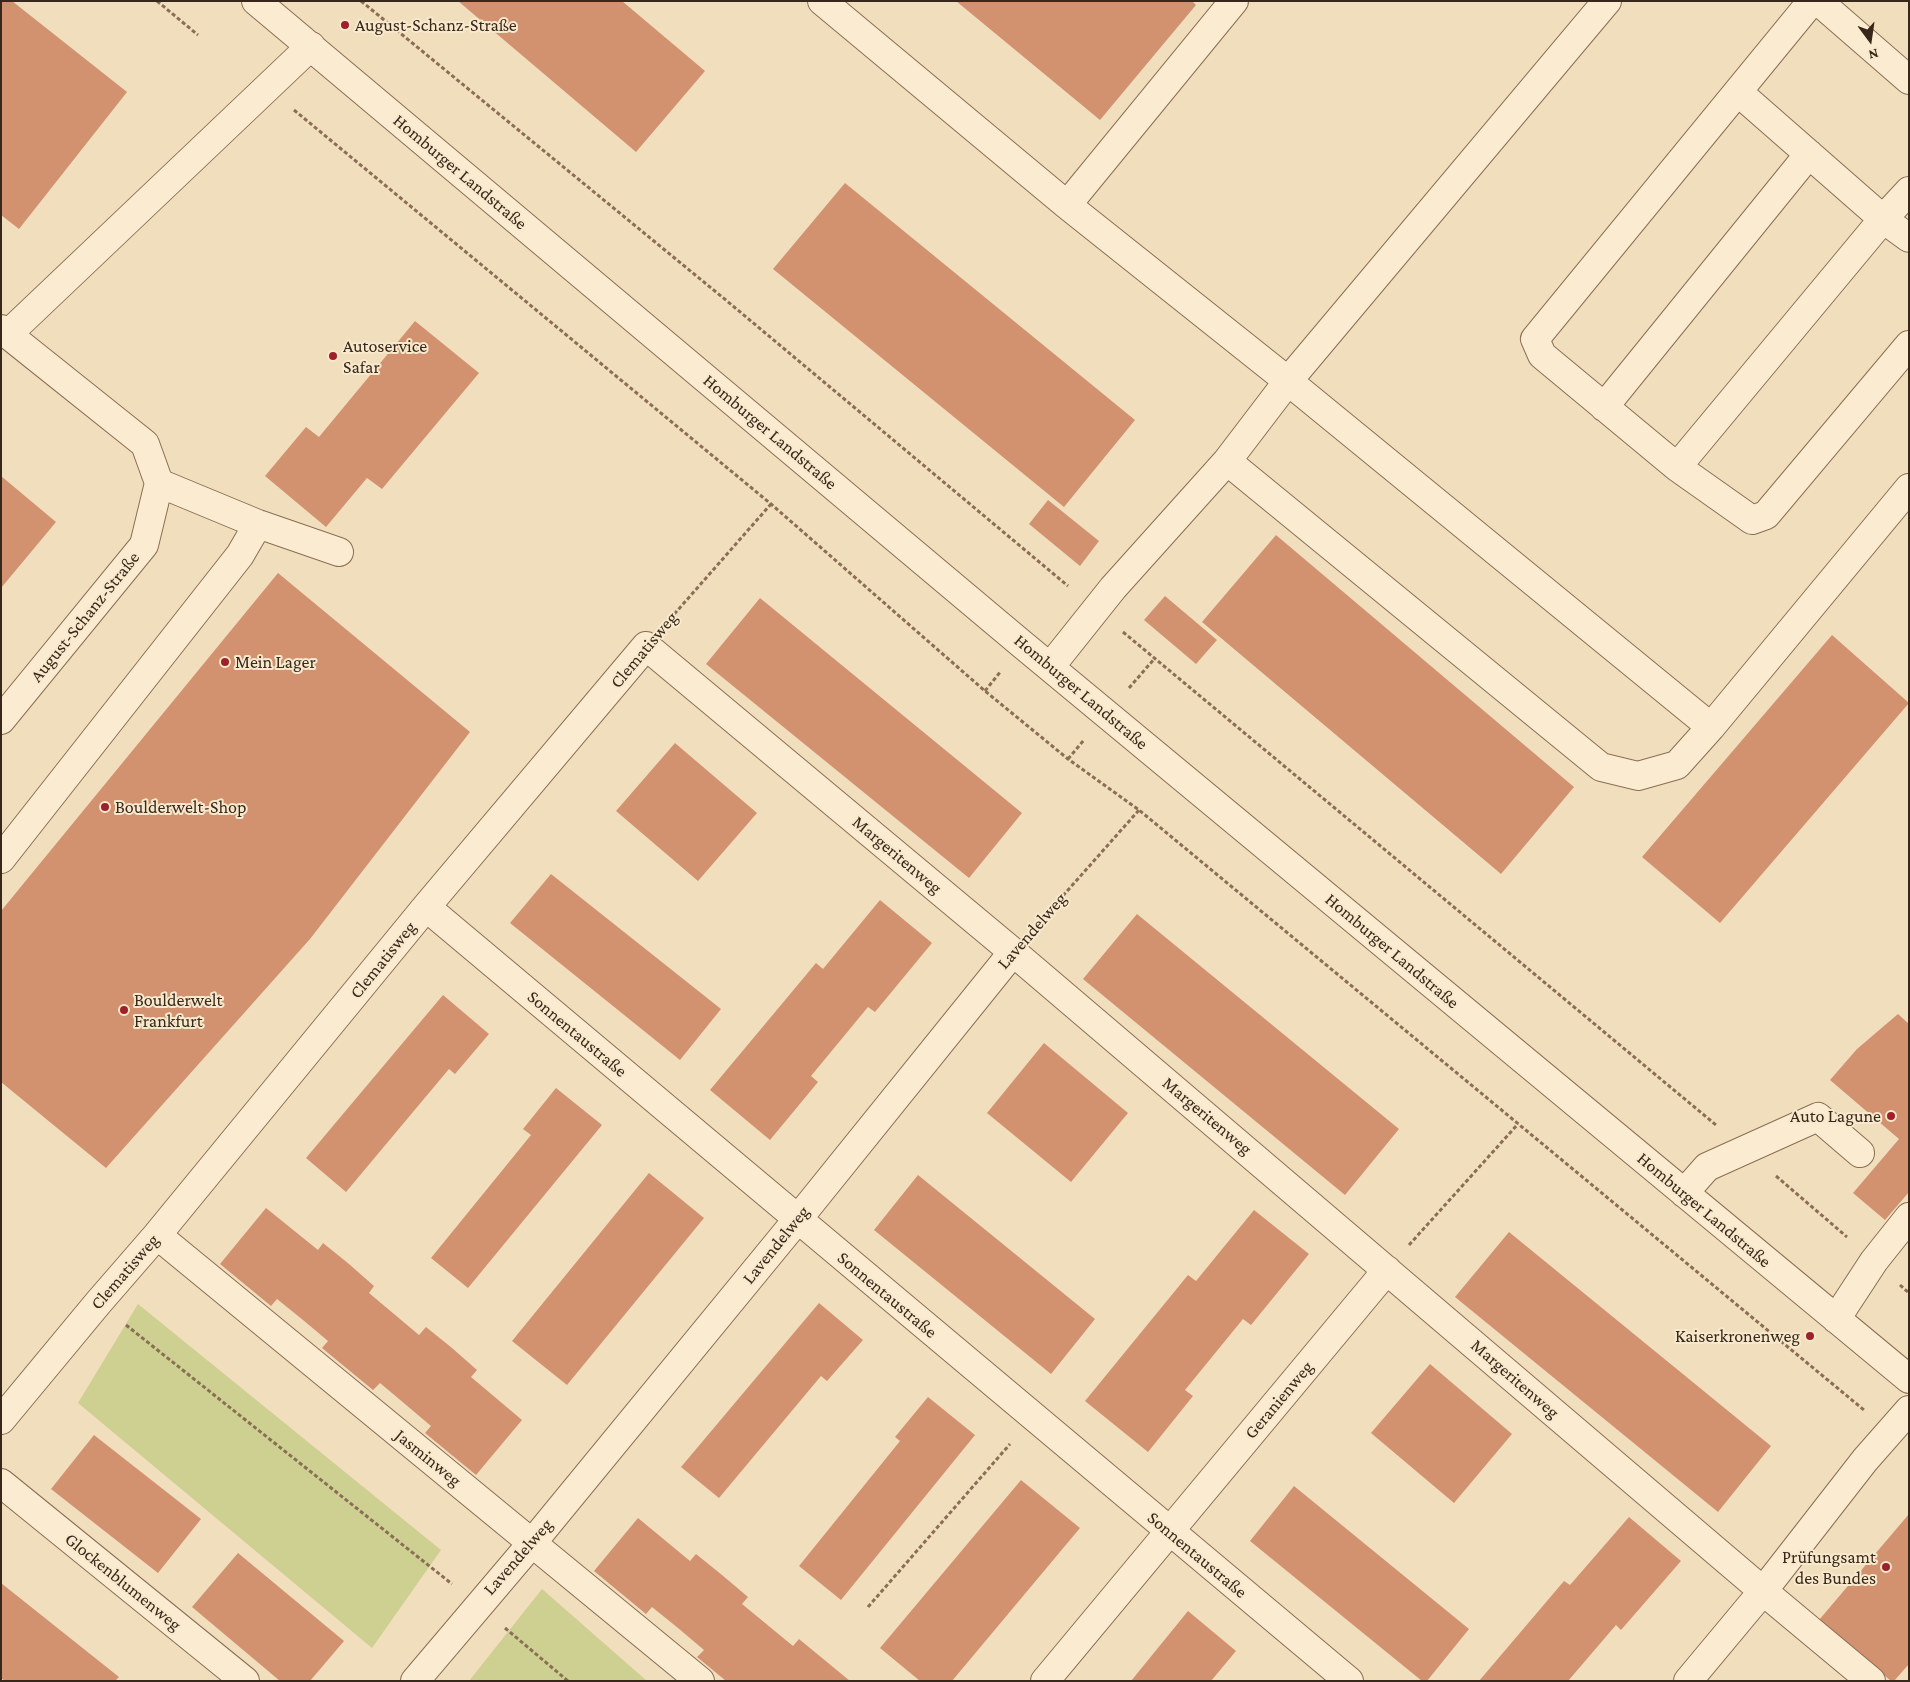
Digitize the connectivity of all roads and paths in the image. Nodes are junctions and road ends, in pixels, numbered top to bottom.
1 (157, 1) edge
2 (256, 1) edge
3 (361, 1) edge
4 (822, 1) edge
5 (1234, 1) edge
6 (1607, 1) edge
7 (1812, 1) edge
8 (1818, 1) edge
9 (198, 35) dead end
10 (311, 46) junction
11 (1909, 80) edge
12 (1738, 92) junction
13 (322, 133) dead end
14 (1809, 154) junction
15 (1909, 191) edge
16 (1067, 204) junction
17 (1883, 219) junction
18 (1909, 238) edge
19 (5, 332) edge
20 (1909, 345) edge
21 (1288, 381) junction
22 (1604, 407) junction
23 (1227, 461) junction
24 (1678, 467) junction
25 (159, 483) junction
26 (1909, 488) edge
27 (771, 504) junction
28 (258, 524) junction
29 (339, 552) dead end
30 (1063, 582) dead end
31 (1132, 640) dead end
32 (646, 646) junction
33 (1050, 667) junction
34 (1, 720) edge
35 (1711, 727) junction
36 (1139, 810) junction
37 (1, 859) edge
38 (426, 908) junction
39 (1013, 952) junction
40 (1518, 1124) junction
41 (1747, 1150) junction
42 (1860, 1153) dead end
43 (1684, 1193) junction
44 (1909, 1217) edge
45 (797, 1220) junction
46 (157, 1235) junction
47 (1874, 1261) junction
48 (1387, 1270) junction
49 (1909, 1293) edge
50 (98, 1303) junction
51 (1836, 1319) junction
52 (1909, 1379) edge
53 (1854, 1403) dead end
54 (1909, 1410) edge
55 (1034, 1417) junction
56 (1, 1420) edge
57 (1, 1483) edge
58 (1169, 1532) junction
59 (532, 1543) junction
60 (1762, 1591) junction
61 (477, 1606) junction
62 (868, 1607) dead end
63 (245, 1681) edge
64 (415, 1681) edge
65 (568, 1681) edge
66 (700, 1681) edge
67 (1046, 1681) edge
68 (1349, 1681) edge
69 (1688, 1681) edge
70 (1871, 1681) edge

1 - 9 path
2 - 10 street, Homburger Landstraße
3 - 30 path
4 - 16 street
5 - 16 street
6 - 21 street
7 - 12 street
8 - 11 street
10 - 19 street
10 - 33 street, Homburger Landstraße
12 - 14 street
12 - 22 street
13 - 27 path
14 - 17 street
14 - 22 street
15 - 17 street
16 - 21 street
17 - 18 street
17 - 24 street
19 - 25 street
20 - 24 street
21 - 23 street
21 - 35 street
22 - 24 street
23 - 33 street
23 - 35 street
25 - 28 street
25 - 34 street, August-Schanz-Straße
26 - 35 street
27 - 32 path, Clematisweg
27 - 36 path
28 - 29 street
28 - 37 street
31 - 41 path
32 - 38 street, Clematisweg
32 - 39 street, Margeritenweg
33 - 43 street, Homburger Landstraße
36 - 39 path, Lavendelweg
36 - 40 path
38 - 45 street, Sonnentaustraße
38 - 46 street, Clematisweg
39 - 45 street, Lavendelweg
39 - 48 street, Margeritenweg
40 - 48 path
40 - 53 path
41 - 42 street
41 - 43 street
41 - 47 path
43 - 51 street, Homburger Landstraße
44 - 47 street
45 - 55 street, Sonnentaustraße
45 - 59 street, Lavendelweg
46 - 50 street, Clematisweg
46 - 59 street, Jasminweg
47 - 49 path
47 - 51 street
48 - 58 street, Geranienweg
48 - 60 street, Margeritenweg
50 - 56 street, Clematisweg
50 - 61 path
51 - 52 street, Homburger Landstraße
54 - 60 street
55 - 58 street, Sonnentaustraße
55 - 62 path
57 - 63 street, Glockenblumenweg
58 - 67 street, Geranienweg
58 - 68 street, Sonnentaustraße
59 - 61 street, Lavendelweg
59 - 66 street, Jasminweg
60 - 69 street
60 - 70 street, Margeritenweg
61 - 64 street, Lavendelweg
61 - 65 path

